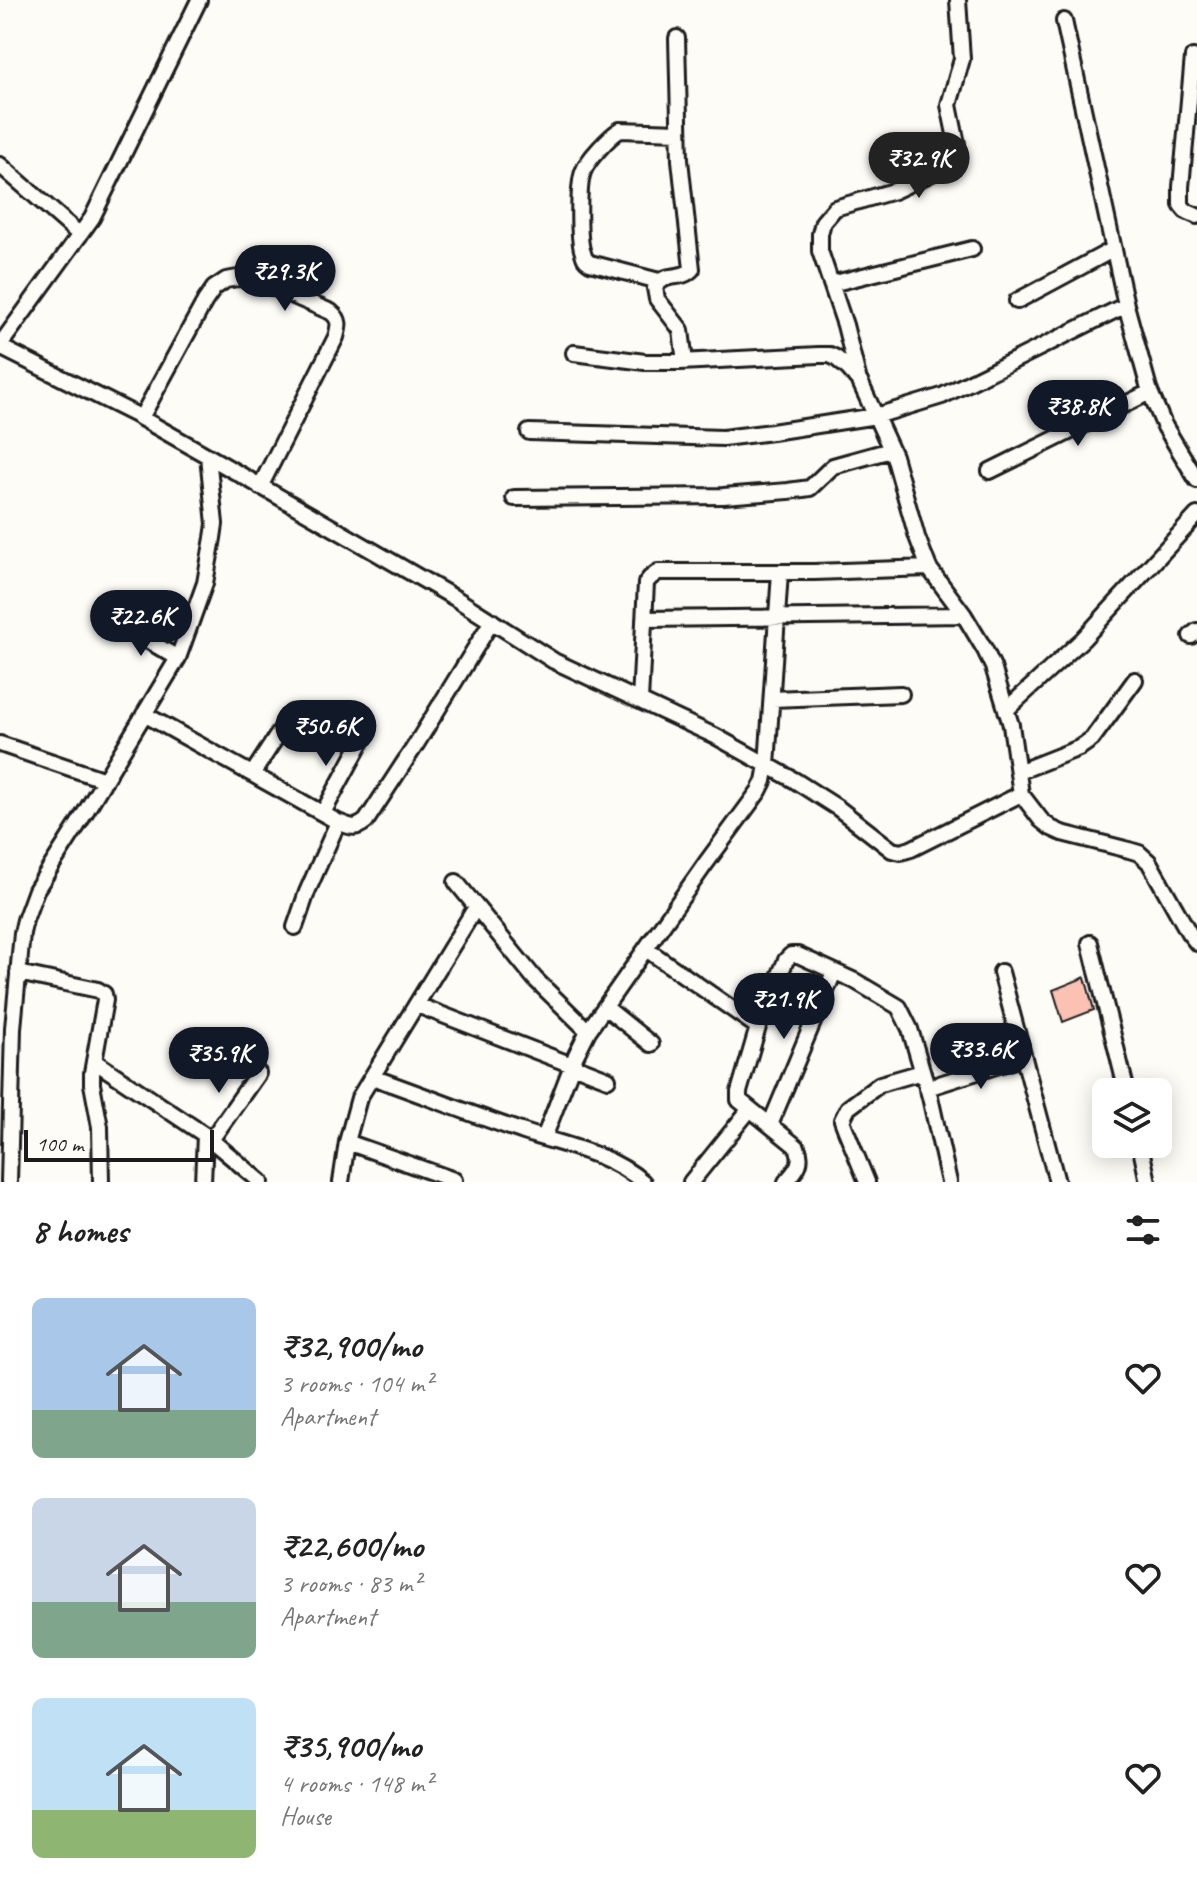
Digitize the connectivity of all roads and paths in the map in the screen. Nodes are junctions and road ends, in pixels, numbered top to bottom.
1 (199, 0) edge
2 (958, 0) edge
3 (1064, 21) dead end
4 (677, 38) dead end
5 (1193, 57) dead end
6 (679, 132) junction
7 (0, 165) edge
8 (1197, 216) edge
9 (80, 235) junction
10 (972, 249) dead end
11 (1114, 249) junction
12 (659, 281) junction
13 (831, 284) junction
14 (1017, 301) dead end
15 (1126, 305) junction
16 (0, 347) edge
17 (574, 353) dead end
18 (685, 362) junction
19 (860, 382) junction
20 (1150, 392) junction
21 (876, 416) junction
22 (141, 418) junction
23 (529, 432) dead end
24 (891, 450) junction
25 (208, 456) junction
26 (990, 471) dead end
27 (1197, 480) edge
28 (260, 487) junction
29 (514, 498) dead end
30 (1197, 515) edge
31 (929, 568) junction
32 (780, 572) junction
33 (964, 615) junction
34 (778, 616) junction
35 (644, 619) junction
36 (492, 621) junction
37 (123, 626) dead end
38 (178, 658) junction
39 (1135, 680) dead end
40 (901, 694) dead end
41 (772, 699) junction
42 (640, 701) junction
43 (1006, 710) junction
44 (292, 713) dead end
45 (144, 714) junction
46 (362, 741) dead end
47 (0, 744) edge
48 (767, 765) junction
49 (1018, 772) junction
50 (253, 773) junction
51 (105, 780) junction
52 (1021, 794) junction
53 (323, 813) junction
54 (338, 822) junction
55 (456, 882) dead end
56 (476, 907) junction
57 (295, 927) dead end
58 (1090, 943) dead end
59 (1197, 943) edge
60 (646, 949) junction
61 (834, 972) junction
62 (1001, 972) dead end
63 (18, 973) junction
64 (417, 1005) junction
65 (605, 1007) junction
66 (758, 1027) junction
67 (588, 1031) junction
68 (651, 1044) dead end
69 (1024, 1057) junction
70 (94, 1061) junction
71 (572, 1066) junction
72 (922, 1072) junction
73 (258, 1073) dead end
74 (372, 1077) junction
75 (1124, 1078) edge
76 (608, 1079) dead end
77 (927, 1088) junction
78 (750, 1109) junction
79 (770, 1125) junction
80 (208, 1138) junction
81 (544, 1138) junction
82 (347, 1142) junction
83 (1143, 1158) edge
84 (454, 1180) dead end
85 (9, 1182) edge
86 (101, 1182) edge
87 (203, 1182) edge
88 (261, 1182) edge
89 (341, 1182) edge
90 (643, 1182) edge
91 (691, 1182) edge
92 (786, 1182) edge
93 (867, 1182) edge
94 (949, 1182) edge
95 (1057, 1182) edge
96 (1148, 1182) edge

1 - 9 street
2 - 13 street
3 - 11 street
4 - 6 street
5 - 8 street
6 - 12 street
6 - 12 street
7 - 9 street
9 - 16 street
10 - 13 street
11 - 14 street
11 - 15 street
12 - 18 street
13 - 19 street
15 - 20 street
15 - 21 street
16 - 22 street
17 - 18 street
18 - 19 street
19 - 21 street
20 - 26 street
20 - 27 street
21 - 23 street
21 - 24 street
22 - 25 street
22 - 28 street
24 - 29 street
24 - 31 street
25 - 28 street
25 - 38 street
28 - 36 street
30 - 43 street
31 - 32 street
31 - 33 street
32 - 34 street
32 - 35 street
33 - 34 street
33 - 43 street
34 - 35 street
34 - 41 street
35 - 42 street
36 - 42 street
36 - 54 street
37 - 38 street
38 - 45 street
39 - 49 street
40 - 41 street
41 - 48 street
42 - 48 street
43 - 49 street
44 - 50 street
45 - 50 street
45 - 51 street
46 - 53 street
47 - 51 street
48 - 52 street
48 - 60 street
49 - 52 street
50 - 53 street
51 - 63 street
52 - 59 street
53 - 54 street
54 - 57 street
55 - 56 street
56 - 64 street
56 - 67 street
58 - 75 street
60 - 65 street
60 - 66 street
61 - 66 street
61 - 72 street
61 - 79 street
62 - 69 street
63 - 70 street
63 - 85 street
64 - 71 street
64 - 74 street
65 - 67 street
65 - 68 street
66 - 78 street
67 - 71 street
69 - 77 street
69 - 95 street
70 - 80 street
70 - 86 street
71 - 76 street
71 - 81 street
72 - 77 street
72 - 93 street
73 - 80 street
74 - 81 street
74 - 82 street
77 - 94 street
78 - 79 street
78 - 91 street
79 - 92 street
80 - 87 street
80 - 88 street
81 - 90 street
82 - 84 street
82 - 89 street
83 - 96 street

